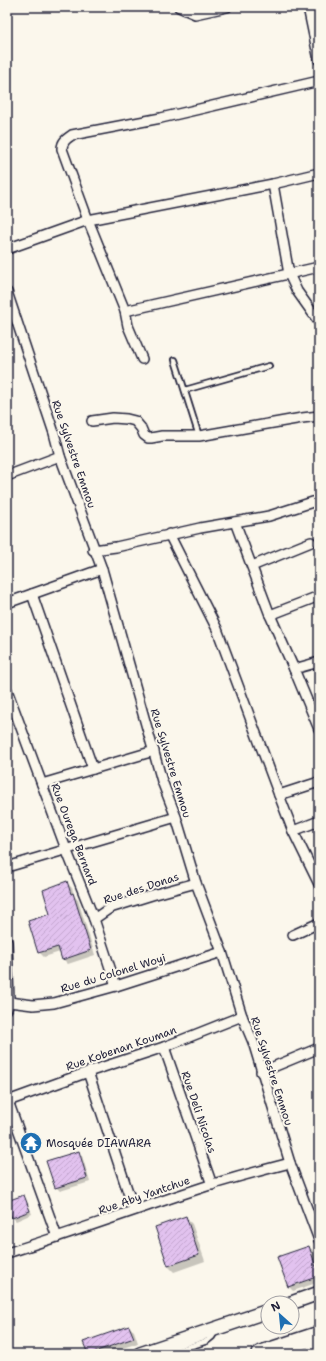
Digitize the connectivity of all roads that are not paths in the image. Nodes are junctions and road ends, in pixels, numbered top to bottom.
1 (179, 7) edge
2 (227, 7) edge
3 (308, 7) edge
4 (319, 60) edge
5 (319, 81) edge
6 (319, 173) edge
7 (273, 184) junction
8 (88, 220) junction
9 (7, 249) edge
10 (319, 268) edge
11 (290, 274) junction
12 (7, 292) edge
13 (124, 311) junction
14 (319, 322) edge
15 (142, 359) dead end
16 (175, 360) dead end
17 (269, 366) dead end
18 (185, 390) junction
19 (319, 416) edge
20 (92, 421) dead end
21 (200, 436) junction
22 (60, 456) junction
23 (7, 476) edge
24 (319, 500) edge
25 (235, 522) junction
26 (170, 534) junction
27 (311, 542) dead end
28 (93, 550) junction
29 (252, 566) junction
30 (102, 570) junction
31 (32, 594) junction
32 (319, 596) edge
33 (7, 603) edge
34 (270, 616) junction
35 (319, 662) edge
36 (294, 669) junction
37 (7, 690) edge
38 (319, 729) edge
39 (154, 751) junction
40 (94, 769) junction
41 (319, 782) edge
42 (42, 784) junction
43 (279, 795) junction
44 (176, 817) junction
45 (319, 822) edge
46 (293, 831) junction
47 (66, 849) junction
48 (7, 867) edge
49 (318, 878) edge
50 (196, 883) junction
51 (94, 919) junction
52 (319, 923) edge
53 (293, 935) dead end
54 (7, 942) edge
55 (222, 952) junction
56 (8, 974) edge
57 (116, 986) junction
58 (8, 1006) edge
59 (242, 1016) junction
60 (164, 1047) junction
61 (319, 1048) edge
62 (88, 1072) junction
63 (261, 1072) junction
64 (8, 1101) edge
65 (290, 1163) junction
66 (212, 1185) junction
67 (134, 1210) junction
68 (57, 1237) junction
69 (319, 1240) edge
70 (7, 1253) edge
71 (319, 1293) edge
72 (300, 1300) edge
73 (260, 1314) edge
74 (217, 1328) junction
75 (319, 1335) edge
76 (319, 1352) edge
77 (140, 1354) edge
78 (167, 1354) edge
79 (261, 1354) edge
80 (313, 1354) edge

1 - 2 street
3 - 4 street
5 - 8 street
6 - 7 street
7 - 8 street
7 - 11 street
8 - 9 street
8 - 13 street
10 - 11 street
11 - 13 street
11 - 14 street
12 - 22 street, Rue Sylvestre Emmou
13 - 15 street
16 - 18 lane
17 - 18 lane
18 - 21 lane
19 - 21 street
20 - 21 street
22 - 23 street
22 - 28 street, Rue Sylvestre Emmou
24 - 25 street
25 - 26 street
25 - 29 street
26 - 28 street
26 - 43 street
27 - 29 street
28 - 30 street, Rue Sylvestre Emmou
29 - 34 street
30 - 31 street
30 - 39 street, Rue Sylvestre Emmou
31 - 33 street
31 - 40 street
32 - 34 street
34 - 36 street
35 - 36 street
36 - 38 street
37 - 42 street, Rue Ourega Bernard
39 - 40 street
39 - 44 street, Rue Sylvestre Emmou
40 - 42 street
41 - 43 street
42 - 47 street, Rue Ourega Bernard
43 - 46 street
44 - 47 street
44 - 50 street, Rue Sylvestre Emmou
45 - 46 street
46 - 49 street
47 - 48 street
47 - 51 street, Rue Ourega Bernard
50 - 51 street, Rue des Donas
50 - 55 street, Rue Sylvestre Emmou
51 - 57 street, Rue Ourega Bernard
52 - 53 street
54 - 56 street
55 - 57 street, Rue du Colonel Woyi
55 - 59 street, Rue Sylvestre Emmou
56 - 58 street
57 - 58 street, Rue du Colonel Woyi
59 - 60 street, Rue Kobenan Kouman
59 - 63 street, Rue Sylvestre Emmou
60 - 62 street, Rue Kobenan Kouman
60 - 66 street, Rue Deli Nicolas
61 - 63 street
62 - 64 street, Rue Kobenan Kouman
62 - 67 street
63 - 65 street, Rue Sylvestre Emmou
64 - 68 street
65 - 66 street, Rue Aby Yantchue
65 - 69 street, Rue Sylvestre Emmou
66 - 67 street, Rue Aby Yantchue
67 - 68 street, Rue Aby Yantchue
68 - 70 street, Rue Aby Yantchue
71 - 72 street
73 - 74 street
74 - 77 street
74 - 78 lane
75 - 79 highway
76 - 80 highway

